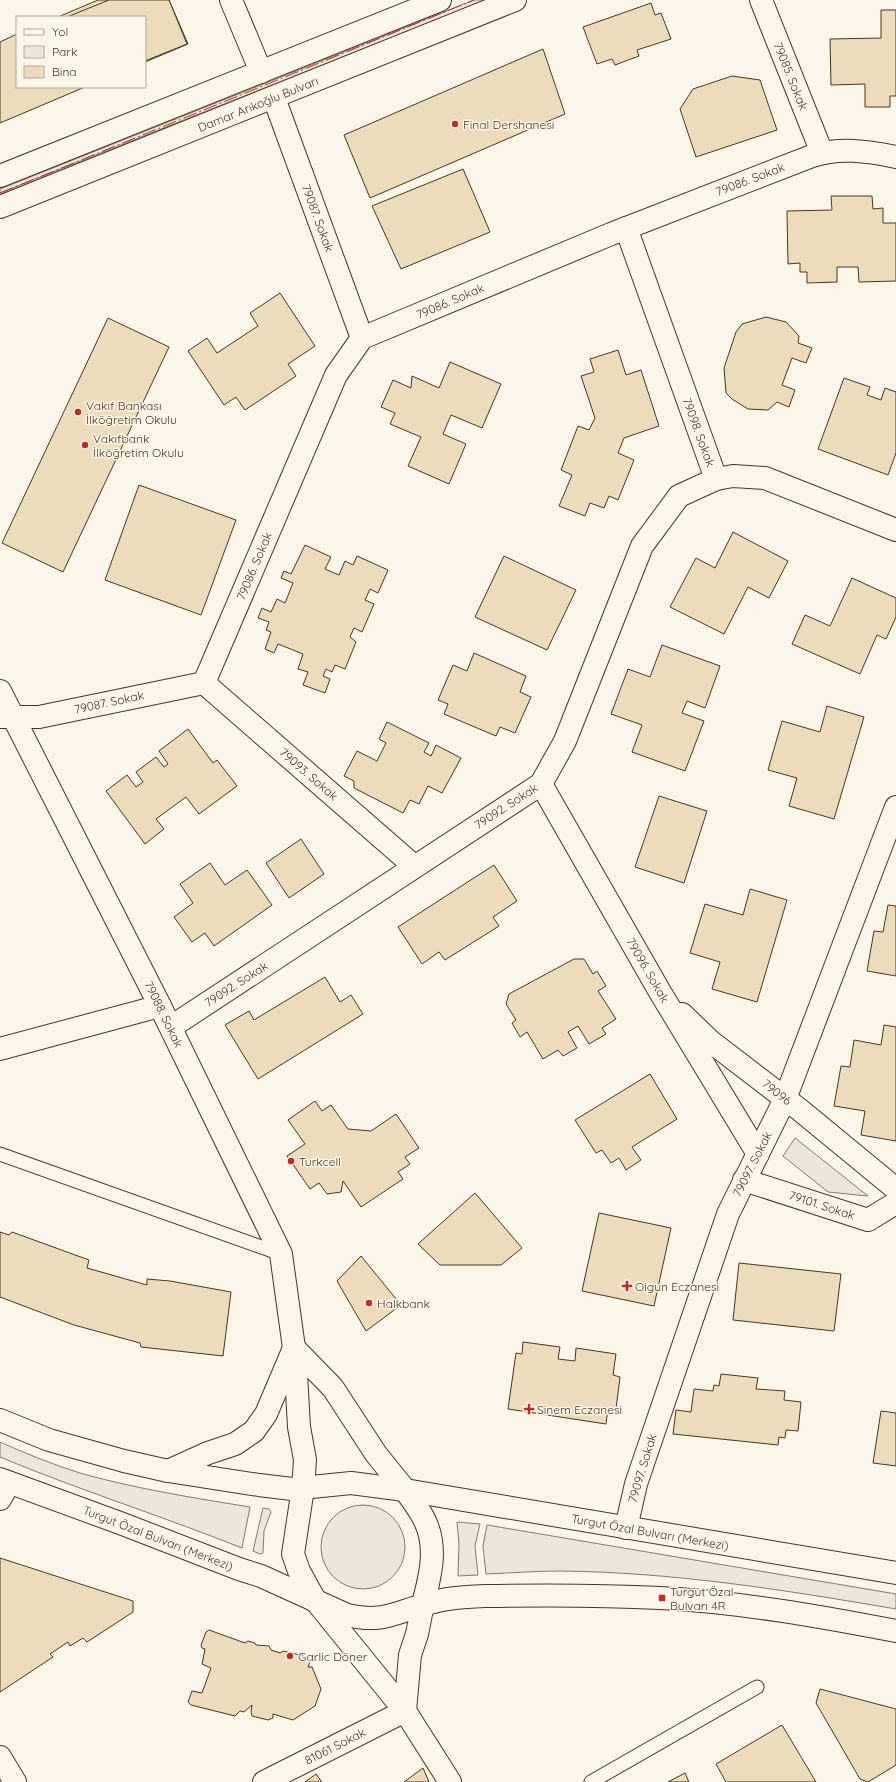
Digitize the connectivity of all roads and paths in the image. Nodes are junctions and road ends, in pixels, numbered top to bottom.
1 (231, 0) edge
2 (440, 0) edge
3 (515, 0) edge
4 (761, 0) edge
5 (261, 72) junction
6 (274, 98) junction
7 (822, 153) junction
8 (896, 157) edge
9 (0, 176) edge
10 (0, 206) edge
11 (626, 228) junction
12 (362, 338) junction
13 (716, 479) junction
14 (896, 530) edge
15 (204, 683) junction
16 (0, 691) edge
17 (7, 717) edge
18 (541, 784) junction
19 (896, 807) edge
20 (892, 830) edge
21 (414, 866) junction
22 (660, 992) junction
23 (160, 1006) junction
24 (171, 1027) junction
25 (0, 1049) edge
26 (785, 1099) junction
27 (0, 1154) edge
28 (758, 1154) junction
29 (744, 1180) junction
30 (896, 1189) edge
31 (896, 1203) edge
32 (281, 1254) junction
33 (294, 1348) junction
34 (0, 1420) edge
35 (168, 1471) junction
36 (3, 1487) edge
37 (303, 1488) junction
38 (405, 1490) junction
39 (626, 1528) junction
40 (896, 1573) edge
41 (315, 1600) junction
42 (424, 1604) junction
43 (896, 1631) edge
44 (758, 1687) dead end
45 (406, 1711) junction
46 (0, 1757) edge
47 (15, 1782) edge
48 (264, 1782) edge
49 (450, 1782) edge
50 (591, 1782) edge

1 - 5 street
2 - 5 street
3 - 6 street, Damar Arıkoğlu Bulvarı
4 - 7 street, 79085. Sokak
5 - 9 street
6 - 10 street, Damar Arıkoğlu Bulvarı
6 - 12 street, 79087. Sokak
7 - 8 street, 79086. Sokak
7 - 11 street, 79086. Sokak
11 - 12 street, 79086. Sokak
11 - 13 street, 79098. Sokak
12 - 15 street, 79086. Sokak
13 - 14 street, 79098. Sokak
13 - 18 street, 79092. Sokak
15 - 17 street, 79087. Sokak
15 - 21 street, 79093. Sokak
16 - 17 street, 79088. Sokak
17 - 23 street, 79088. Sokak
18 - 21 street, 79092. Sokak
18 - 22 street, 79096. Sokak
19 - 20 street, 79097. Sokak
20 - 26 street, 79097. Sokak
21 - 24 street, 79092. Sokak
22 - 26 street, 79096
22 - 28 street, 79096. Sokak
23 - 24 street, 79088. Sokak
23 - 25 street
24 - 32 street, 79088. Sokak
26 - 28 street, 79097. Sokak
26 - 30 street, 79096
27 - 32 lane
28 - 29 street, 79097. Sokak
29 - 31 street, 79101. Sokak
29 - 39 street, 79097. Sokak
32 - 33 street, 79088. Sokak
33 - 35 street
33 - 37 street, 79088. Sokak
33 - 38 street
34 - 35 street
35 - 37 street
36 - 41 street, Turgut Özal Bulvarı (Merkezi)
37 - 38 street, Turgut Özal Bulvarı (Merkezi)
37 - 41 street, 79088. Sokak
38 - 39 street, Turgut Özal Bulvarı (Merkezi)
38 - 42 street
39 - 40 street, Turgut Özal Bulvarı (Merkezi)
41 - 42 street, Turgut Özal Bulvarı (Merkezi)
41 - 45 street, 79088. Sokak
42 - 43 street
42 - 45 street
44 - 50 lane
45 - 48 street, 81061 Sokak
45 - 49 street, 79088. Sokak
46 - 47 street

